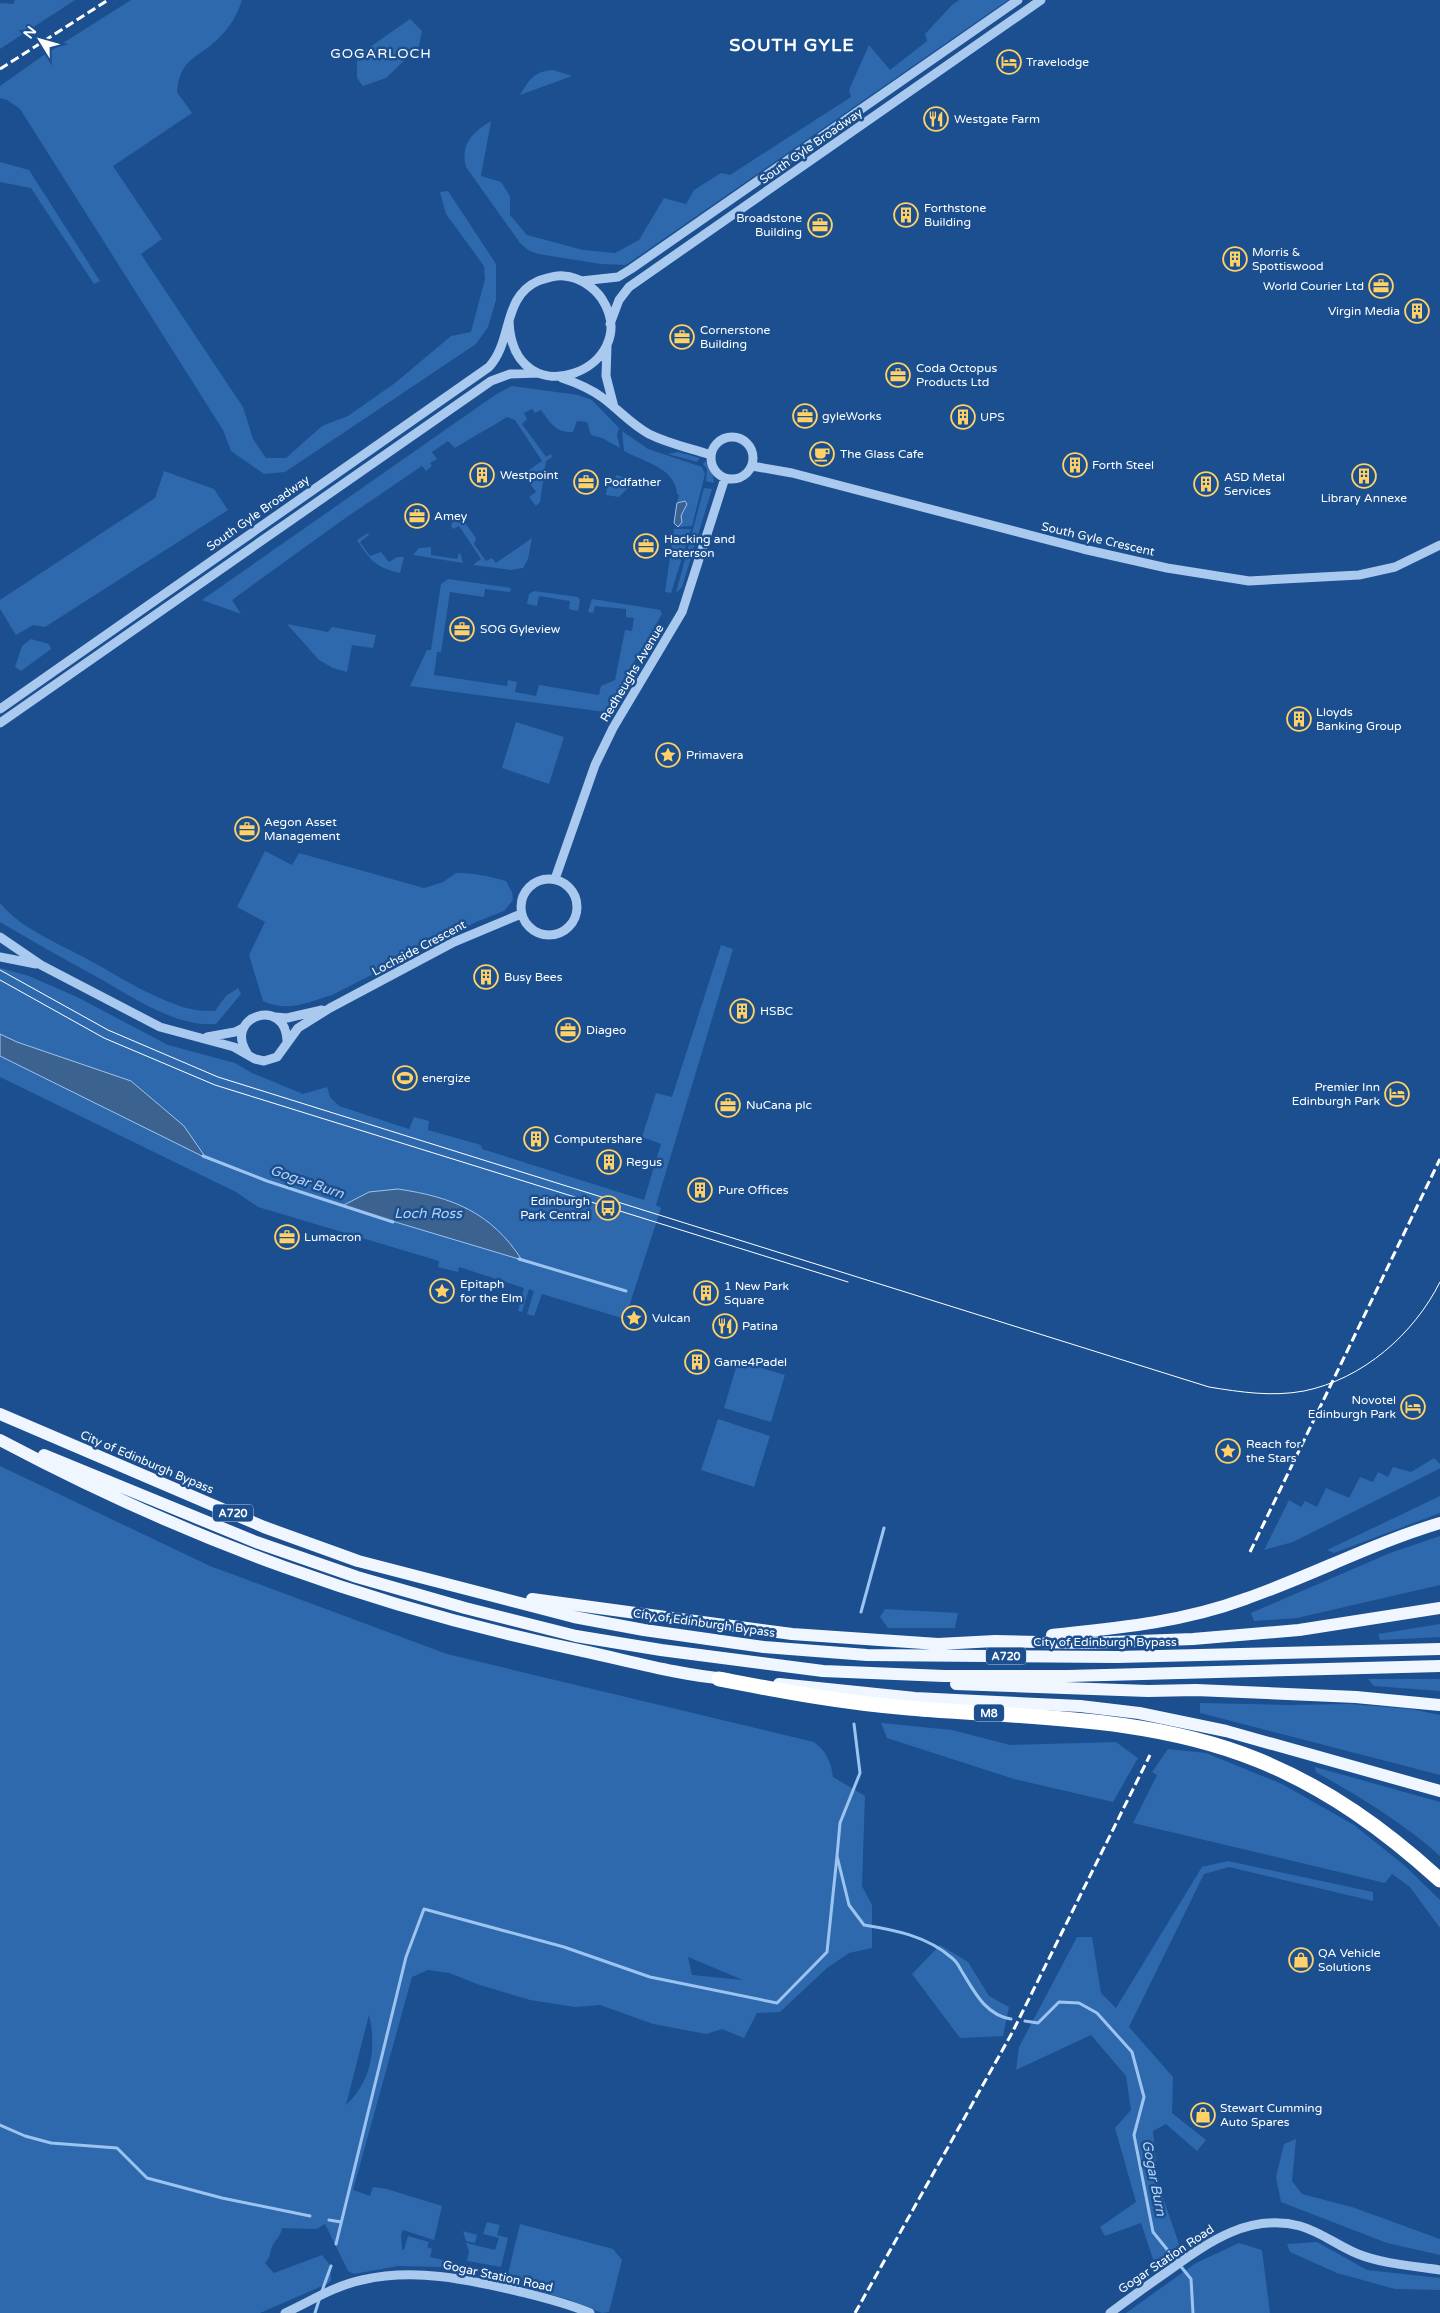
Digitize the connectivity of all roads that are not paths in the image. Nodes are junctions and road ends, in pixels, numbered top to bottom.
1 (1018, 0) edge
2 (1041, 0) edge
3 (581, 281) junction
4 (509, 321) junction
5 (610, 325) junction
6 (607, 343) junction
7 (538, 373) junction
8 (560, 377) junction
9 (614, 408) junction
10 (711, 455) junction
11 (752, 466) junction
12 (725, 478) junction
13 (1440, 545) edge
14 (0, 709) edge
15 (0, 723) edge
16 (555, 879) junction
17 (521, 914) junction
18 (0, 937) edge
19 (0, 957) edge
20 (41, 965) junction
21 (330, 1008) junction
22 (276, 1017) junction
23 (243, 1028) junction
24 (204, 1038) junction
25 (287, 1040) junction
26 (247, 1052) junction
27 (0, 1414) edge
28 (0, 1436) edge
29 (0, 1440) edge
30 (1440, 1524) edge
31 (473, 1591) junction
32 (1440, 1608) edge
33 (995, 1641) junction
34 (1440, 1649) edge
35 (1440, 1666) edge
36 (823, 1671) junction
37 (719, 1679) junction
38 (1440, 1705) edge
39 (1440, 1791) edge
40 (1440, 1880) edge
41 (1440, 2270) edge
42 (285, 2313) edge
43 (590, 2313) edge
44 (1110, 2313) edge

1 - 3 street, South Gyle Broadway
2 - 5 street, South Gyle Broadway
3 - 4 street, South Gyle Broadway
3 - 5 street, South Gyle Broadway
4 - 7 street, South Gyle Broadway
4 - 14 street, South Gyle Broadway
5 - 6 street, South Gyle Broadway
6 - 8 street, South Gyle Broadway
6 - 9 street
7 - 8 street, South Gyle Broadway
7 - 15 street, South Gyle Broadway
8 - 9 street
9 - 10 street
10 - 11 street
10 - 12 street
11 - 12 street
11 - 13 street, South Gyle Crescent
12 - 16 street, Redheughs Avenue
16 - 17 street
16 - 17 street
17 - 21 street, Lochside Crescent
18 - 20 street, Lochside Crescent
19 - 20 street, Lochside Crescent
20 - 24 street, Lochside Crescent
21 - 22 street, Lochside Crescent
21 - 25 street, Lochside Crescent
22 - 23 street, Lochside Crescent
22 - 25 street
23 - 24 street, Lochside Crescent
23 - 26 street
24 - 26 street, Lochside Crescent
25 - 26 street, Lochside Crescent
27 - 31 main road, City of Edinburgh Bypass / A720
28 - 36 main road, A720
29 - 37 main road, A720
30 - 33 main road, A720
31 - 33 main road, A720
31 - 34 main road, City of Edinburgh Bypass / A720
32 - 33 main road, A720
35 - 36 main road, A720
36 - 38 main road, A720
37 - 39 main road, A720
37 - 40 highway, M8
41 - 44 street, Gogar Station Road
42 - 43 street, Gogar Station Road

